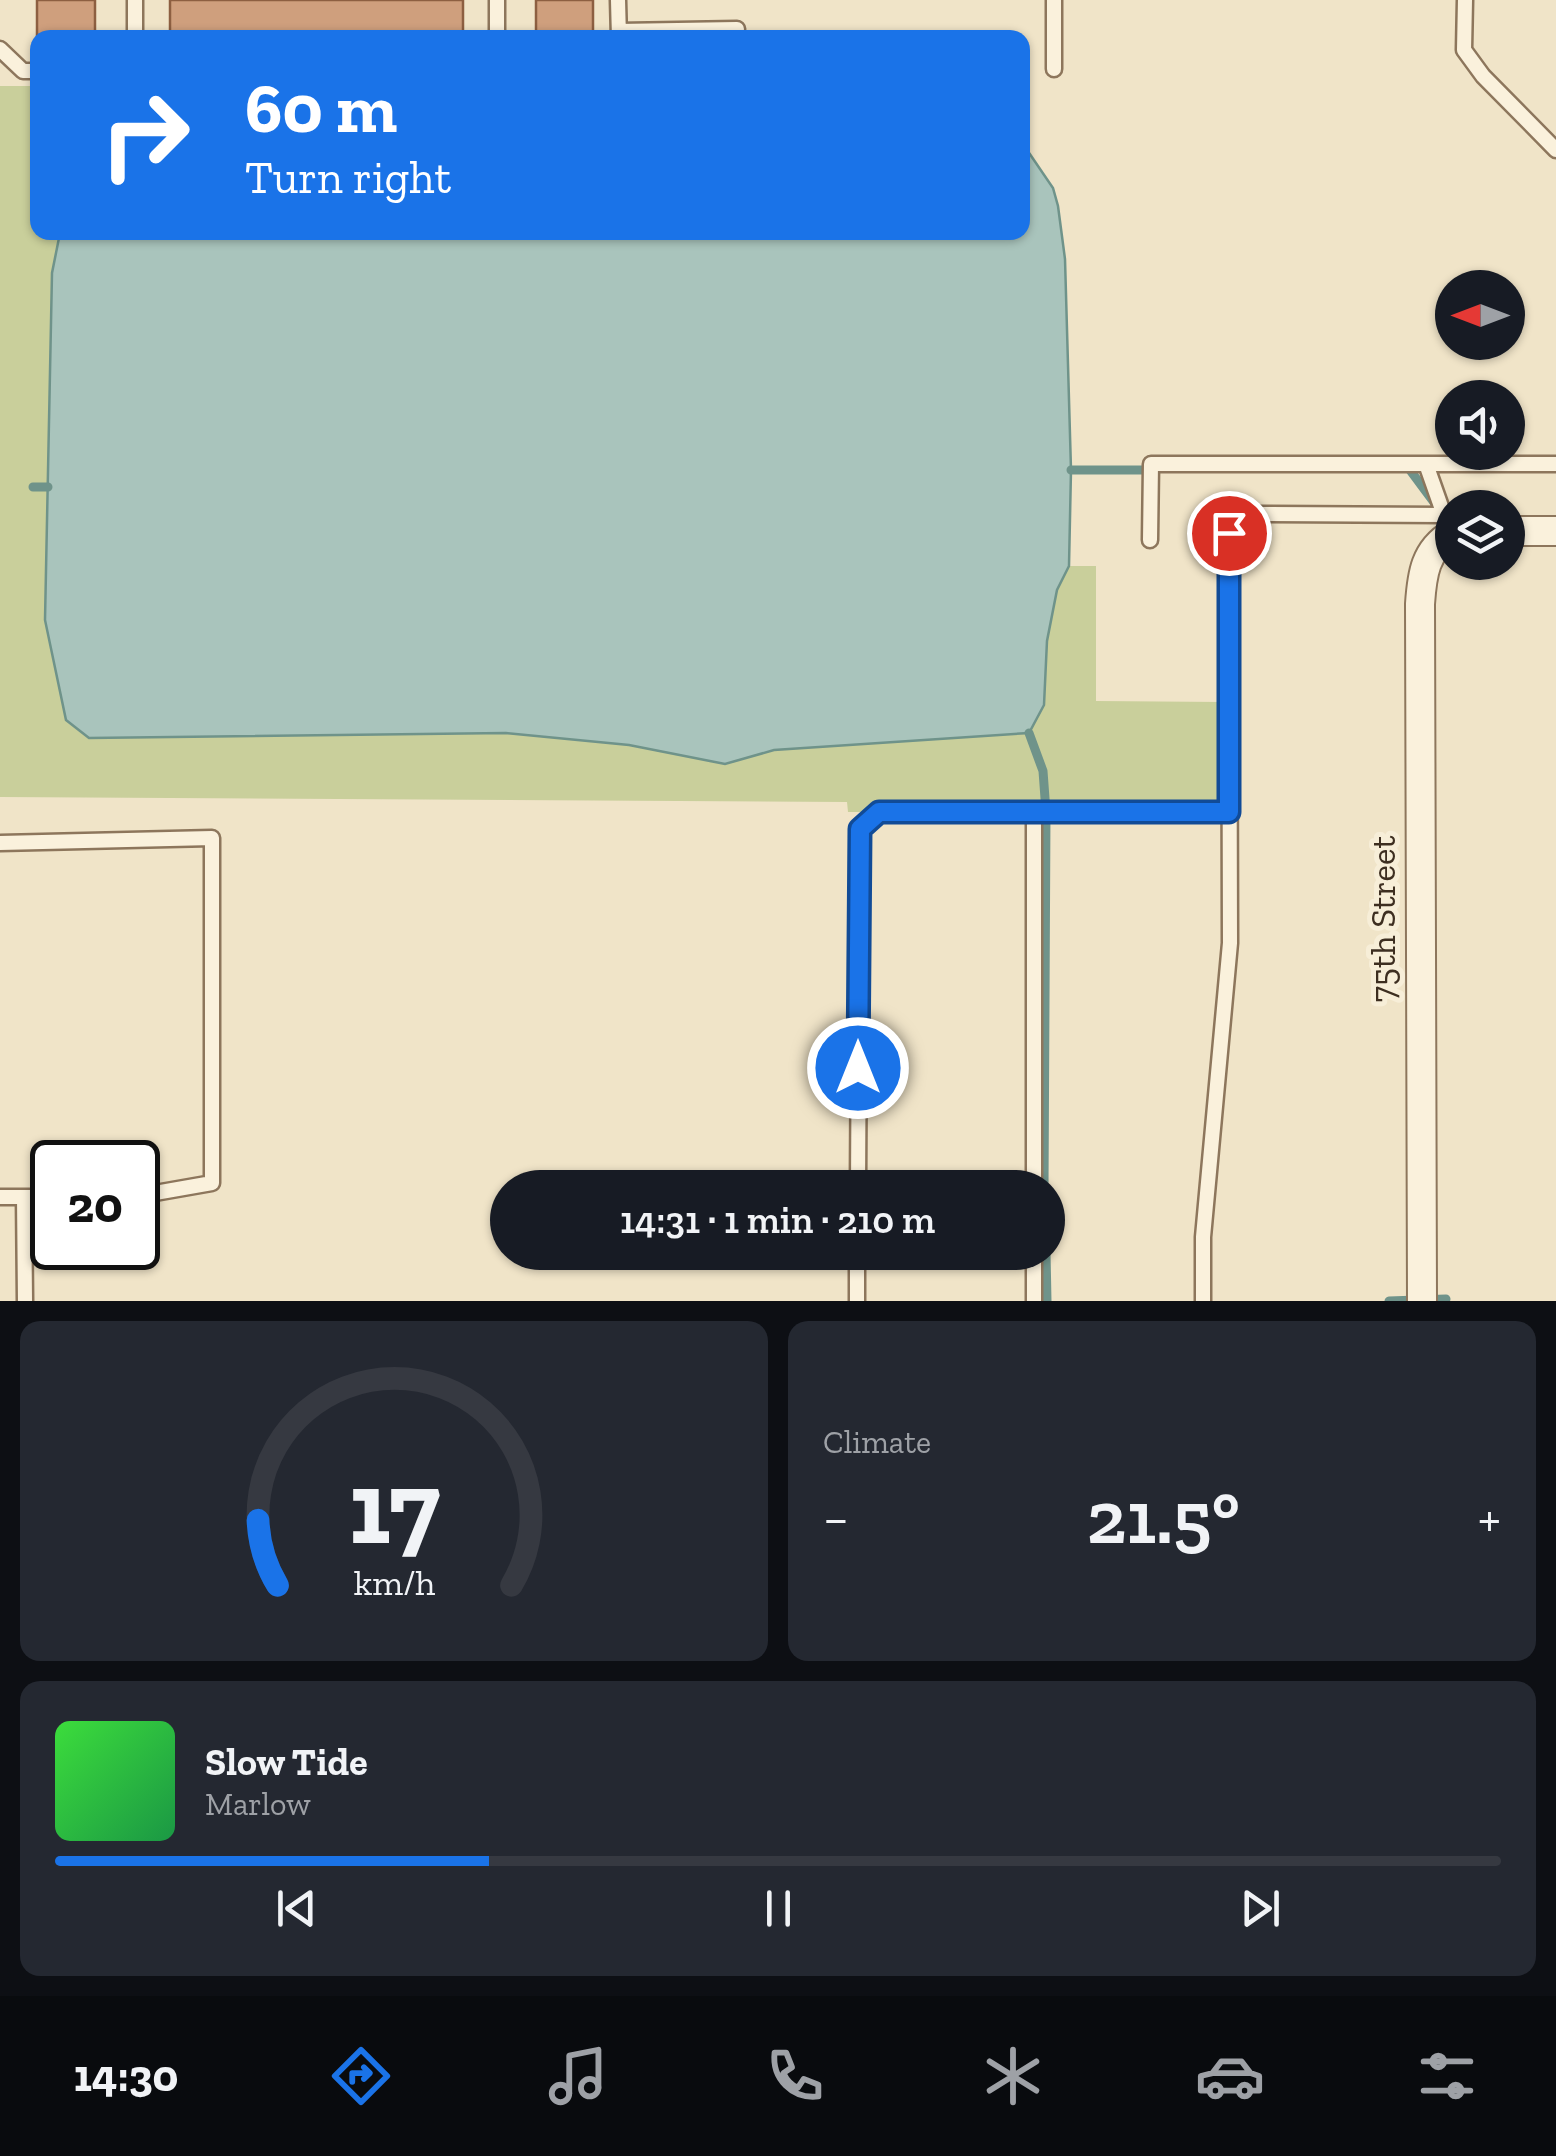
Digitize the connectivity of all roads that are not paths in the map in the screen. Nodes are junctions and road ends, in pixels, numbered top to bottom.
1 (135, 0) edge
2 (497, 0) edge
3 (618, 0) edge
4 (1054, 0) edge
5 (1465, 0) edge
6 (736, 28) dead end
7 (135, 30) edge
8 (497, 30) edge
9 (618, 30) edge
10 (697, 30) edge
11 (0, 49) edge
12 (1054, 69) dead end
13 (30, 71) edge
14 (1556, 150) edge
15 (1426, 464) junction
16 (1556, 464) edge
17 (1435, 492) edge
18 (1435, 528) edge
19 (1525, 531) edge
20 (1556, 531) edge
21 (1150, 540) dead end
22 (1435, 551) edge
23 (1034, 812) junction
24 (1229, 812) junction
25 (0, 843) edge
26 (858, 1170) edge
27 (1034, 1170) edge
28 (160, 1192) edge
29 (0, 1197) edge
30 (24, 1197) junction
31 (30, 1197) edge
32 (858, 1270) edge
33 (1034, 1270) edge
34 (25, 1301) edge
35 (857, 1301) edge
36 (1034, 1301) edge
37 (1203, 1301) edge
38 (1422, 1301) edge

1 - 7 lane
2 - 8 lane
3 - 9 lane
4 - 12 lane
5 - 14 lane
6 - 10 lane
11 - 13 lane
15 - 16 lane
15 - 17 lane
15 - 21 lane
18 - 24 lane
19 - 20 street
22 - 38 street, 75th Street
23 - 24 lane
23 - 26 lane
23 - 27 lane
24 - 37 lane
25 - 28 lane
29 - 30 lane
30 - 31 lane
30 - 34 lane
32 - 35 lane
33 - 36 lane

